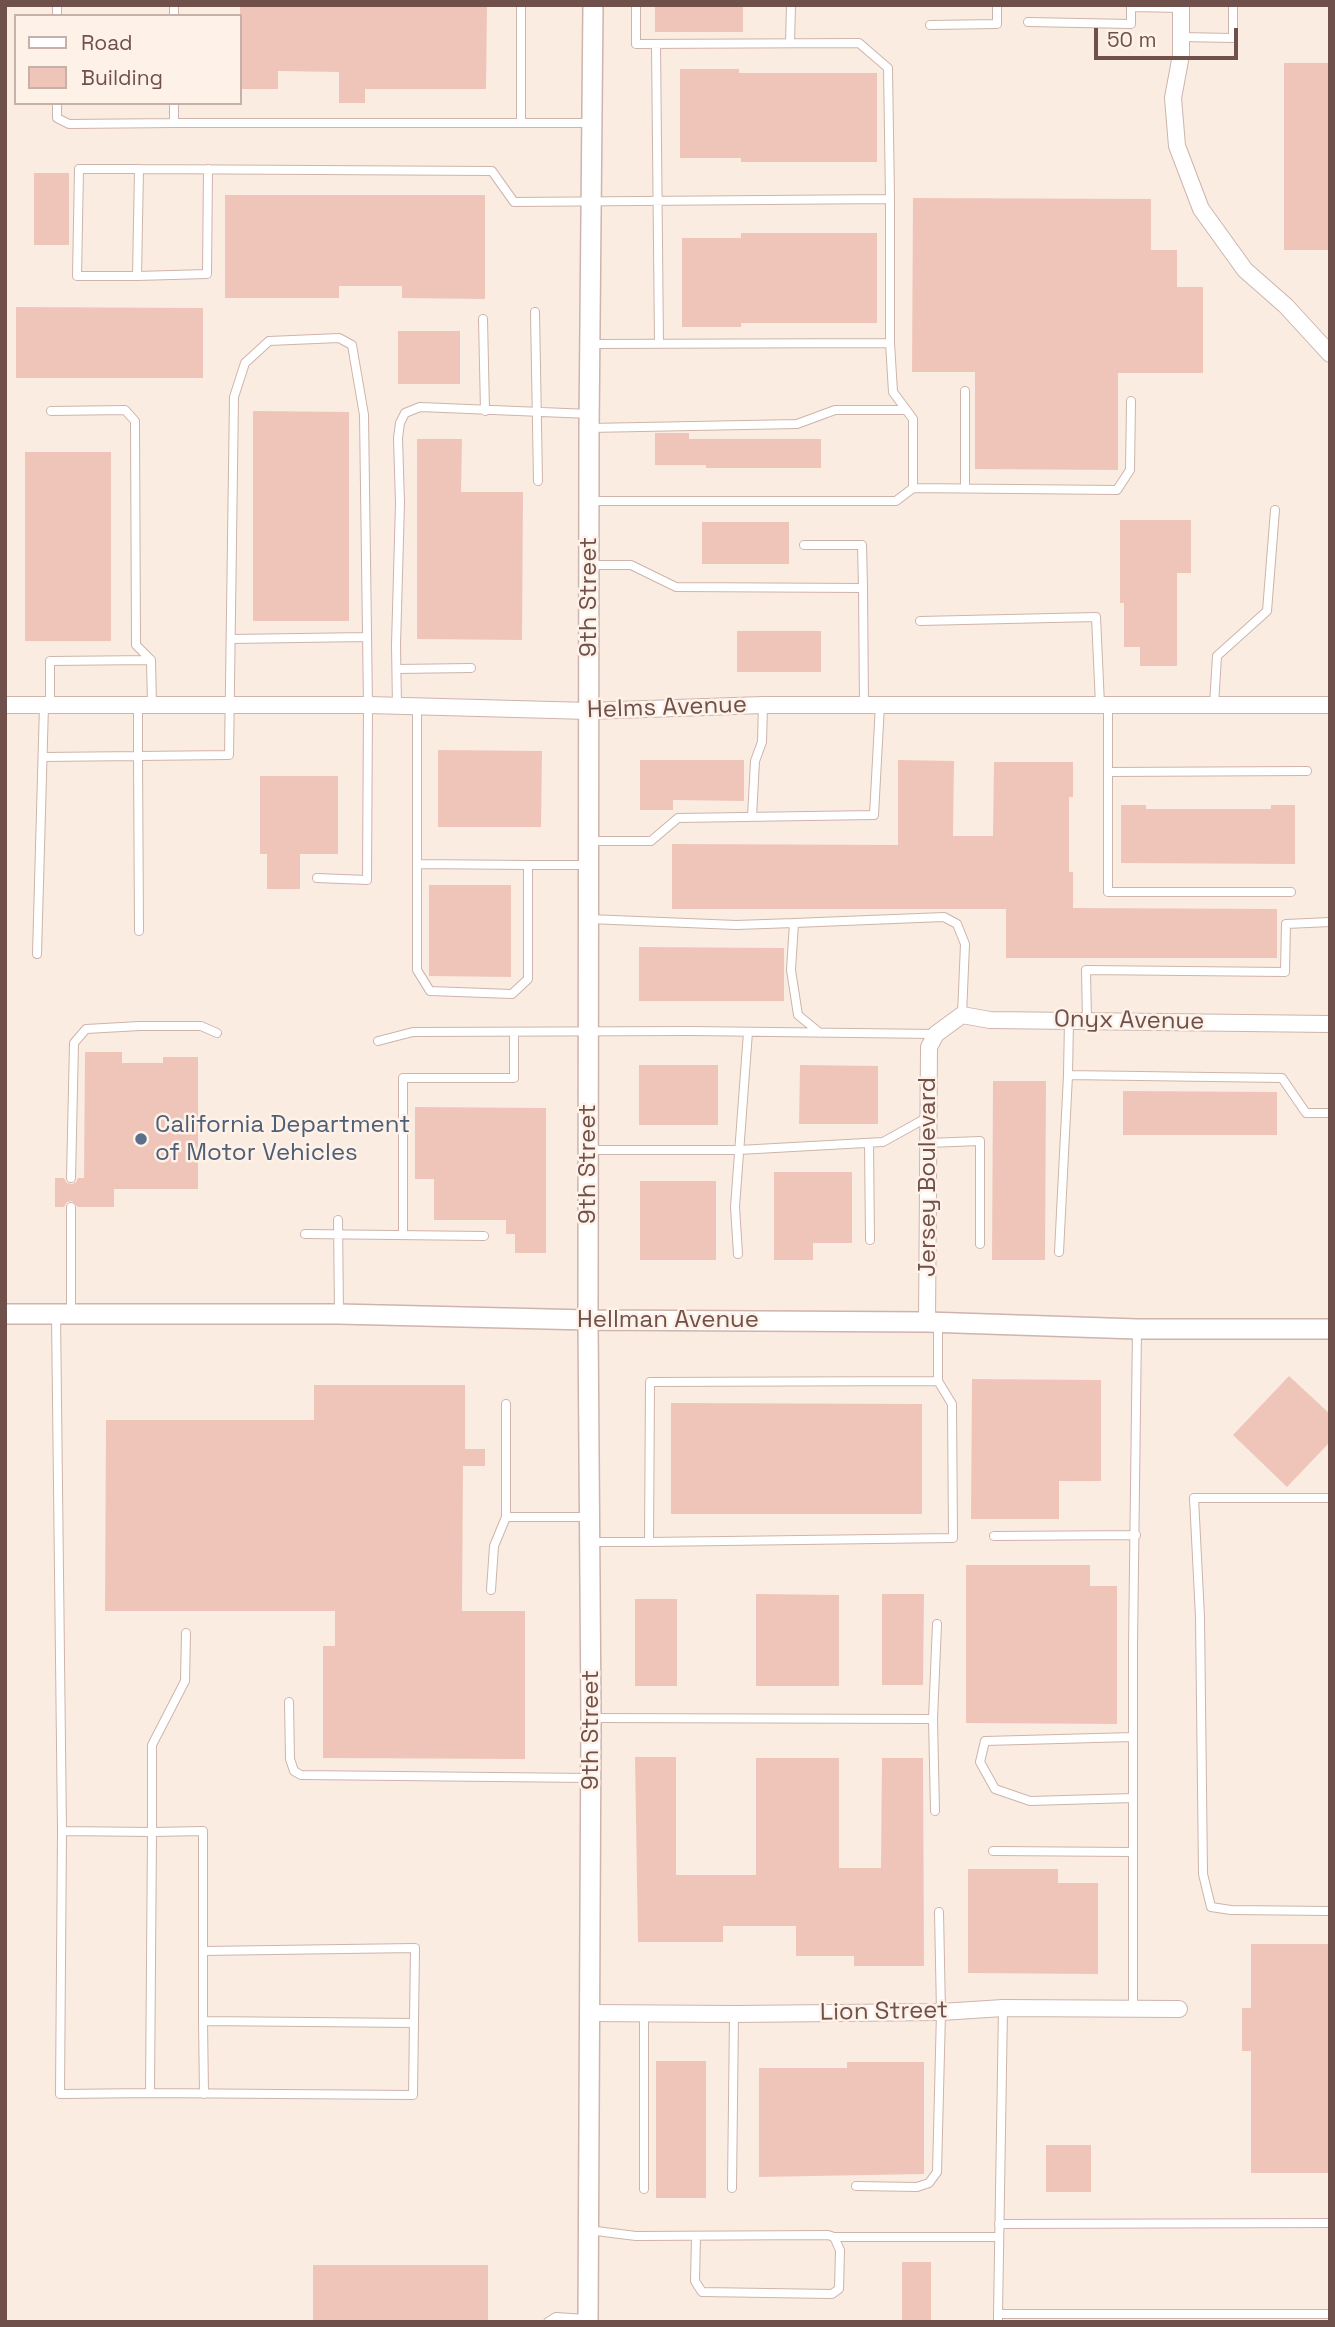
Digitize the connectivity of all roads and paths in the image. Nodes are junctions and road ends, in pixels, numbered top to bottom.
1 (521, 5) edge
2 (593, 5) edge
3 (636, 5) edge
4 (791, 5) edge
5 (997, 5) edge
6 (1233, 5) edge
7 (1131, 6) edge
8 (1181, 7) edge
9 (1028, 22) dead end
10 (930, 25) dead end
11 (1181, 37) junction
12 (790, 43) junction
13 (656, 44) junction
14 (57, 105) edge
15 (174, 105) edge
16 (174, 123) junction
17 (521, 123) junction
18 (593, 123) junction
19 (139, 169) junction
20 (208, 169) junction
21 (890, 200) junction
22 (593, 202) junction
23 (658, 202) junction
24 (137, 276) junction
25 (535, 312) dead end
26 (483, 319) dead end
27 (890, 343) junction
28 (591, 344) junction
29 (659, 344) junction
30 (1330, 354) edge
31 (965, 391) dead end
32 (1131, 401) dead end
33 (905, 410) junction
34 (51, 411) dead end
35 (485, 411) junction
36 (535, 413) junction
37 (590, 421) junction
38 (538, 481) dead end
39 (965, 487) junction
40 (913, 488) junction
41 (590, 501) junction
42 (1275, 510) dead end
43 (804, 545) dead end
44 (589, 565) junction
45 (863, 588) junction
46 (920, 621) dead end
47 (367, 637) junction
48 (231, 639) junction
49 (151, 660) junction
50 (471, 668) dead end
51 (397, 669) junction
52 (5, 705) edge
53 (47, 705) junction
54 (145, 705) junction
55 (230, 705) junction
56 (368, 705) junction
57 (763, 705) junction
58 (872, 705) junction
59 (1104, 705) junction
60 (1214, 705) junction
61 (1330, 705) edge
62 (397, 706) junction
63 (417, 707) junction
64 (589, 711) junction
65 (138, 756) junction
66 (43, 757) junction
67 (1307, 771) dead end
68 (1108, 772) junction
69 (752, 817) junction
70 (589, 841) junction
71 (417, 864) junction
72 (528, 865) junction
73 (589, 865) junction
74 (317, 878) dead end
75 (1291, 892) dead end
76 (589, 919) junction
77 (1330, 922) edge
78 (794, 923) junction
79 (139, 931) dead end
80 (37, 954) dead end
81 (962, 1015) junction
82 (1069, 1020) junction
83 (1087, 1020) junction
84 (1330, 1024) edge
85 (514, 1032) junction
86 (589, 1032) junction
87 (748, 1032) junction
88 (217, 1033) dead end
89 (820, 1033) junction
90 (936, 1034) junction
91 (378, 1041) dead end
92 (1068, 1075) junction
93 (1330, 1113) edge
94 (928, 1117) junction
95 (869, 1143) junction
96 (928, 1143) junction
97 (588, 1150) junction
98 (739, 1150) junction
99 (71, 1178) dead end
100 (71, 1207) dead end
101 (338, 1220) dead end
102 (304, 1234) dead end
103 (338, 1234) junction
104 (402, 1235) junction
105 (484, 1236) dead end
106 (870, 1240) dead end
107 (980, 1244) dead end
108 (1059, 1252) dead end
109 (738, 1254) dead end
110 (5, 1314) edge
111 (64, 1314) junction
112 (339, 1314) junction
113 (588, 1320) junction
114 (933, 1322) junction
115 (1137, 1329) junction
116 (1330, 1329) edge
117 (938, 1381) junction
118 (506, 1404) dead end
119 (1330, 1498) edge
120 (506, 1517) junction
121 (591, 1517) junction
122 (1136, 1535) junction
123 (994, 1536) dead end
124 (591, 1542) junction
125 (649, 1542) junction
126 (491, 1591) dead end
127 (937, 1624) dead end
128 (186, 1633) dead end
129 (289, 1702) dead end
130 (591, 1718) junction
131 (933, 1719) junction
132 (1133, 1737) junction
133 (590, 1778) junction
134 (1133, 1798) junction
135 (935, 1811) dead end
136 (61, 1832) junction
137 (152, 1832) junction
138 (993, 1851) dead end
139 (1133, 1852) junction
140 (1330, 1911) edge
141 (939, 1912) dead end
142 (203, 1951) junction
143 (1003, 2008) junction
144 (1133, 2008) junction
145 (1179, 2009) dead end
146 (644, 2012) junction
147 (941, 2012) junction
148 (589, 2013) junction
149 (734, 2014) junction
150 (204, 2021) junction
151 (414, 2023) junction
152 (150, 2093) junction
153 (204, 2094) junction
154 (856, 2186) dead end
155 (732, 2188) dead end
156 (644, 2189) dead end
157 (1330, 2223) edge
158 (999, 2224) junction
159 (588, 2230) junction
160 (696, 2236) junction
161 (834, 2237) junction
162 (999, 2237) junction
163 (1330, 2314) edge
164 (998, 2318) edge
165 (588, 2320) edge
166 (548, 2322) edge

1 - 17 lane
2 - 18 street, 9th Street
3 - 13 lane
4 - 12 lane
5 - 10 lane
6 - 11 lane
7 - 8 lane
7 - 9 lane
8 - 11 street
11 - 30 street
12 - 13 lane
12 - 21 lane
13 - 23 lane
14 - 16 lane
15 - 16 lane
16 - 17 lane
17 - 18 lane
18 - 22 street, 9th Street
19 - 20 lane
19 - 24 lane
19 - 24 lane
20 - 22 lane
20 - 24 lane
21 - 23 lane
21 - 27 lane
22 - 23 lane
22 - 28 street, 9th Street
23 - 29 lane
25 - 36 lane
26 - 35 lane
27 - 29 lane
27 - 33 lane
28 - 29 lane
28 - 37 street, 9th Street
31 - 39 lane
32 - 39 lane
33 - 37 lane
33 - 40 lane
34 - 49 lane
35 - 36 lane
35 - 51 lane
36 - 37 lane
36 - 38 lane
37 - 41 street, 9th Street
39 - 40 lane
40 - 41 lane
41 - 44 street, 9th Street
42 - 60 lane
43 - 45 lane
44 - 45 lane
44 - 64 street, 9th Street
45 - 58 lane
46 - 59 lane
47 - 48 lane
47 - 48 lane
47 - 56 lane
48 - 55 lane
49 - 53 lane
49 - 54 lane
50 - 51 lane
51 - 62 lane
52 - 53 street, Helms Avenue
53 - 54 street, Helms Avenue
53 - 66 lane
54 - 55 street, Helms Avenue
54 - 65 lane
55 - 56 street, Helms Avenue
55 - 65 lane
56 - 62 street, Helms Avenue
56 - 74 lane
57 - 58 street, Helms Avenue
57 - 64 street, Helms Avenue
57 - 69 lane
58 - 59 street, Helms Avenue
58 - 69 lane
59 - 60 street, Helms Avenue
59 - 68 lane
60 - 61 street, Helms Avenue
62 - 63 street, Helms Avenue
63 - 64 street, Helms Avenue
63 - 71 lane
64 - 70 street, 9th Street
65 - 66 lane
65 - 79 lane
66 - 80 lane
67 - 68 lane
68 - 75 lane
69 - 70 lane
70 - 73 street, 9th Street
71 - 72 lane
71 - 72 lane
72 - 73 lane
73 - 76 street, 9th Street
76 - 78 lane
76 - 86 street, 9th Street
77 - 83 lane
78 - 81 lane
78 - 89 lane
81 - 82 street, Onyx Avenue
81 - 90 street
82 - 83 street, Onyx Avenue
82 - 92 lane
83 - 84 street, Onyx Avenue
85 - 86 lane
85 - 91 lane
85 - 104 lane
86 - 87 lane
86 - 97 street, 9th Street
87 - 89 lane
87 - 98 lane
88 - 99 lane
89 - 90 lane
90 - 94 street, Jersey Boulevard
92 - 93 lane
92 - 108 lane
94 - 95 lane
94 - 96 street, Jersey Boulevard
95 - 98 lane
95 - 106 lane
96 - 107 lane
96 - 114 street, Jersey Boulevard
97 - 98 lane
97 - 113 street, 9th Street
98 - 109 lane
100 - 111 lane
101 - 103 lane
102 - 103 lane
103 - 104 lane
103 - 112 lane
104 - 105 lane
110 - 111 street, Hellman Avenue
111 - 112 street, Hellman Avenue
111 - 136 lane
112 - 113 street, Hellman Avenue
113 - 114 street, Hellman Avenue
113 - 121 street, 9th Street
114 - 115 street, Hellman Avenue
114 - 117 lane
115 - 116 street, Hellman Avenue
115 - 122 lane
117 - 125 lane
117 - 125 lane
118 - 120 lane
119 - 140 lane
120 - 121 lane
120 - 126 lane
121 - 124 street, 9th Street
122 - 123 lane
122 - 132 lane
124 - 125 lane
124 - 130 street, 9th Street
127 - 131 lane
128 - 137 lane
129 - 133 lane
130 - 131 lane
130 - 133 street, 9th Street
131 - 135 lane
132 - 134 lane
132 - 134 lane
133 - 148 street, 9th Street
134 - 139 lane
136 - 137 lane
136 - 152 lane
137 - 142 lane
137 - 152 lane
138 - 139 lane
139 - 144 lane
141 - 147 lane
142 - 150 lane
142 - 151 lane
143 - 144 street, Lion Street
143 - 147 street, Lion Street
143 - 158 lane
144 - 145 street, Lion Street
146 - 148 street, Lion Street
146 - 149 street, Lion Street
146 - 156 lane
147 - 149 street, Lion Street
147 - 154 lane
148 - 159 street, 9th Street
149 - 155 lane
150 - 151 lane
150 - 153 lane
151 - 153 lane
152 - 153 lane
157 - 158 lane
158 - 162 lane
159 - 160 lane
159 - 165 street, 9th Street
160 - 161 lane
160 - 161 lane
161 - 162 lane
162 - 164 lane
163 - 164 lane
165 - 166 lane

